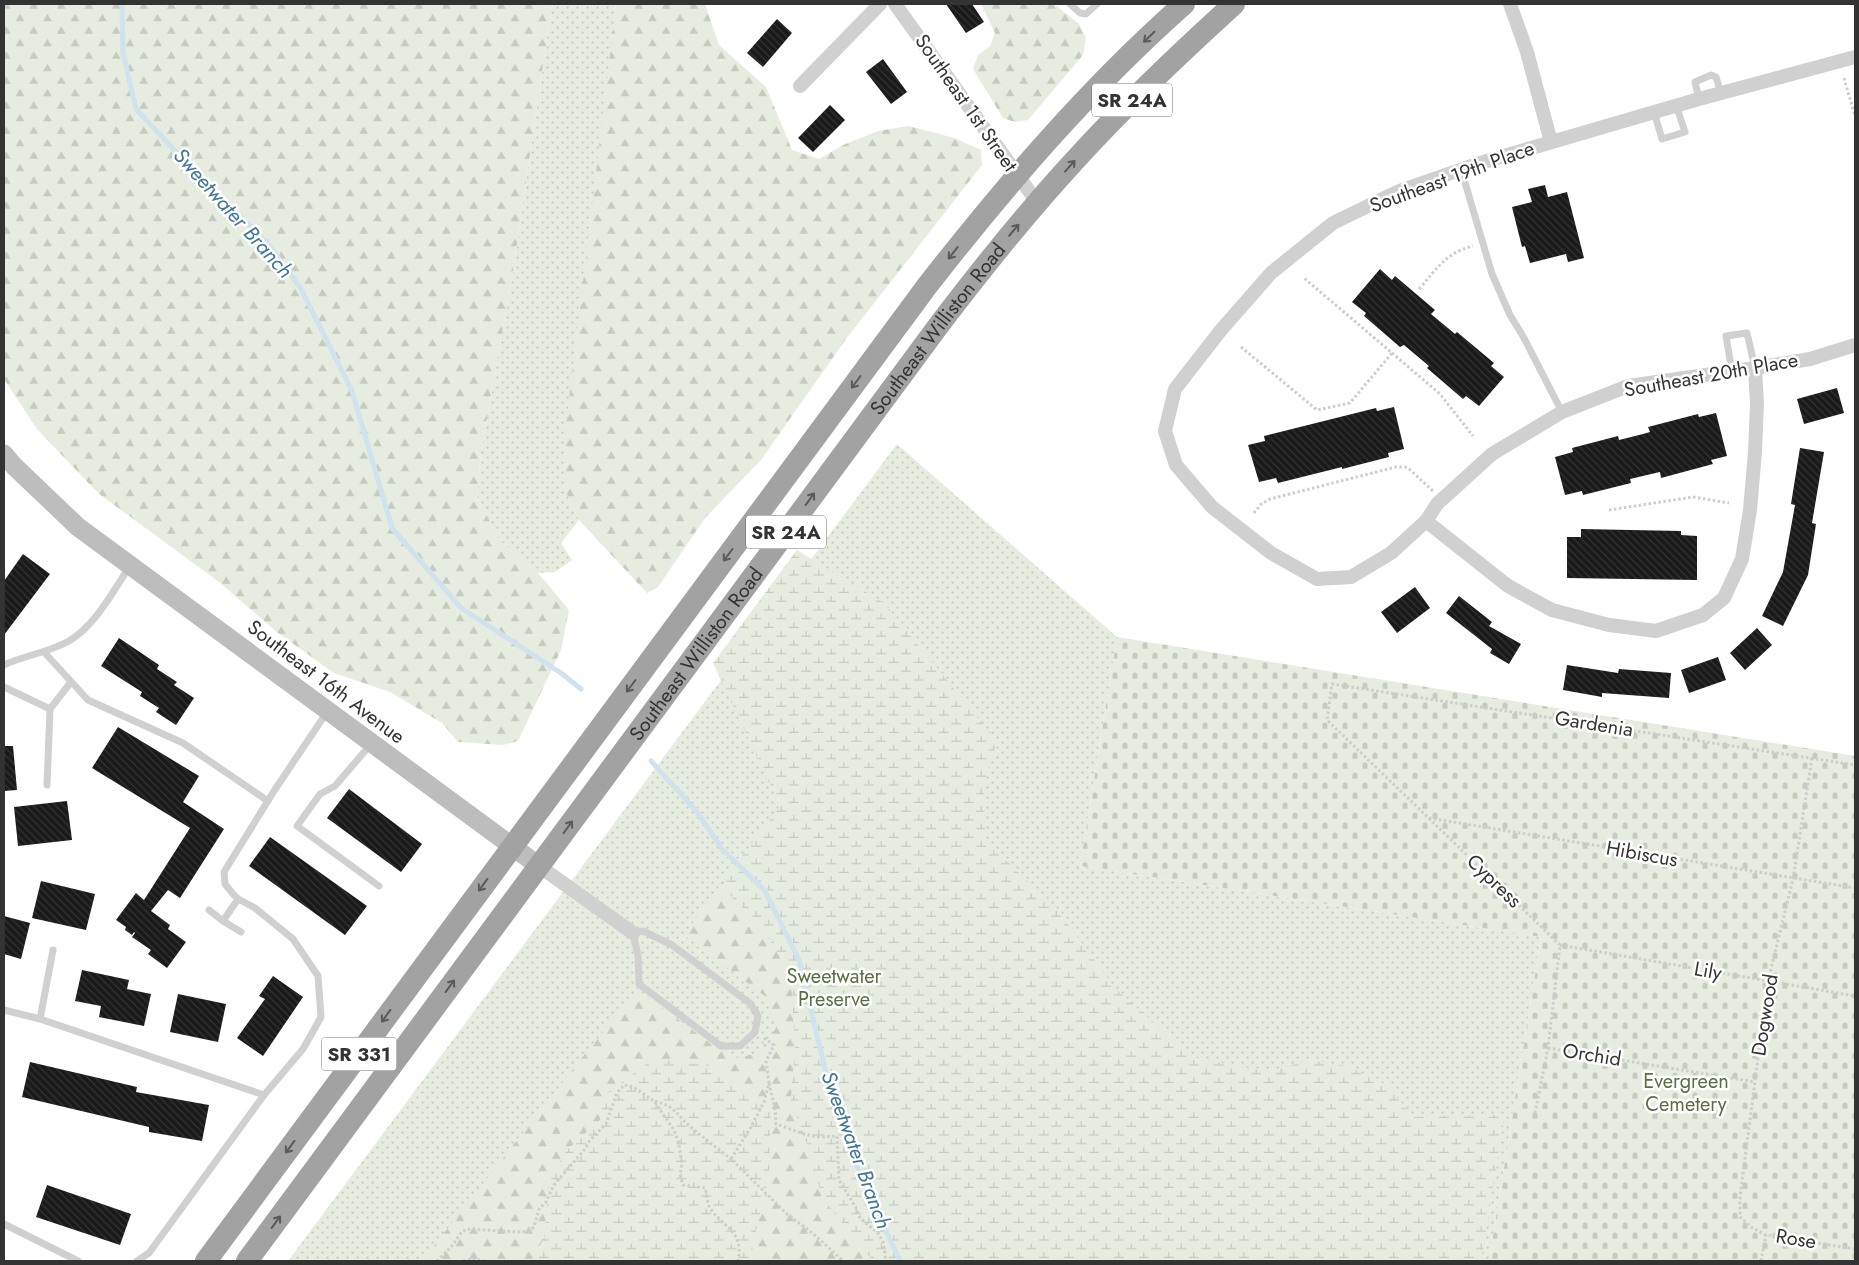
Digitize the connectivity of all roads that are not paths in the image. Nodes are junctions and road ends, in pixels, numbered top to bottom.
1 (880, 4) edge
2 (895, 4) edge
3 (1070, 4) edge
4 (1097, 4) edge
5 (1234, 4) edge
6 (1510, 4) edge
7 (1177, 6) edge
8 (1199, 35) junction
9 (1855, 57) edge
10 (800, 86) dead end
11 (1721, 92) junction
12 (1699, 99) junction
13 (1676, 105) junction
14 (1654, 112) junction
15 (1551, 142) junction
16 (1461, 169) junction
17 (1017, 174) junction
18 (1037, 202) junction
19 (1855, 345) edge
20 (1755, 368) junction
21 (1732, 372) junction
22 (1562, 412) junction
23 (4, 454) edge
24 (1227, 519) joint
25 (1426, 521) junction
26 (130, 565) junction
27 (44, 652) junction
28 (4, 666) edge
29 (71, 682) junction
30 (4, 687) edge
31 (50, 708) junction
32 (328, 712) junction
33 (371, 743) junction
34 (47, 785) dead end
35 (268, 801) junction
36 (512, 846) junction
37 (539, 866) junction
38 (379, 886) dead end
39 (238, 899) junction
40 (208, 910) dead end
41 (223, 921) junction
42 (240, 932) dead end
43 (632, 933) junction
44 (53, 950) dead end
45 (4, 1010) edge
46 (40, 1019) junction
47 (264, 1095) junction
48 (4, 1224) edge
49 (78, 1261) edge
50 (137, 1261) edge
51 (206, 1261) edge
52 (247, 1261) edge

1 - 10 street
2 - 17 street, Southeast 1st Street
3 - 4 lane
5 - 8 highway, Southeast Williston Road / SR 24A
6 - 15 street
7 - 8 highway
7 -> 17 highway, Southeast Williston Road / SR 24A
18 -> 8 highway, Southeast Williston Road / SR 24A
9 - 11 street, Southeast 19th Place
11 - 12 street, Southeast 19th Place
11 - 12 lane
12 - 13 street, Southeast 19th Place
13 - 14 street, Southeast 19th Place
13 - 14 lane
14 - 15 street, Southeast 19th Place
15 - 16 street, Southeast 19th Place
16 - 22 lane
16 - 24 street, Southeast 19th Place
17 - 18 street, Southeast 1st Street
17 -> 36 highway, Southeast Williston Road / SR 24A
37 -> 18 highway, Southeast Williston Road / SR 24A
19 - 20 street, Southeast 20th Place
20 - 21 street, Southeast 20th Place
20 - 21 lane
20 - 25 street
21 - 22 street, Southeast 20th Place
22 - 25 street, Southeast 20th Place
23 - 26 main road, Southeast 16th Avenue
24 - 25 street, Southeast 20th Place
26 - 27 lane
26 - 32 main road, Southeast 16th Avenue
27 - 28 lane
27 - 29 lane
29 - 31 lane
29 - 35 lane
30 - 31 lane
31 - 34 lane
32 - 33 main road, Southeast 16th Avenue
32 - 35 lane
33 - 36 main road, Southeast 16th Avenue
33 - 38 lane
35 - 39 lane
36 - 37 main road, Southeast 16th Avenue
36 -> 51 highway, Southeast Williston Road / SR 331
37 - 43 street, Southeast 16th Avenue
52 -> 37 highway, Southeast Williston Road / SR 331
39 - 41 lane
39 - 47 lane
40 - 41 lane
41 - 42 lane
43 - 43 lane
44 - 46 lane
45 - 46 lane
46 - 47 lane
47 - 50 lane
48 - 49 lane

